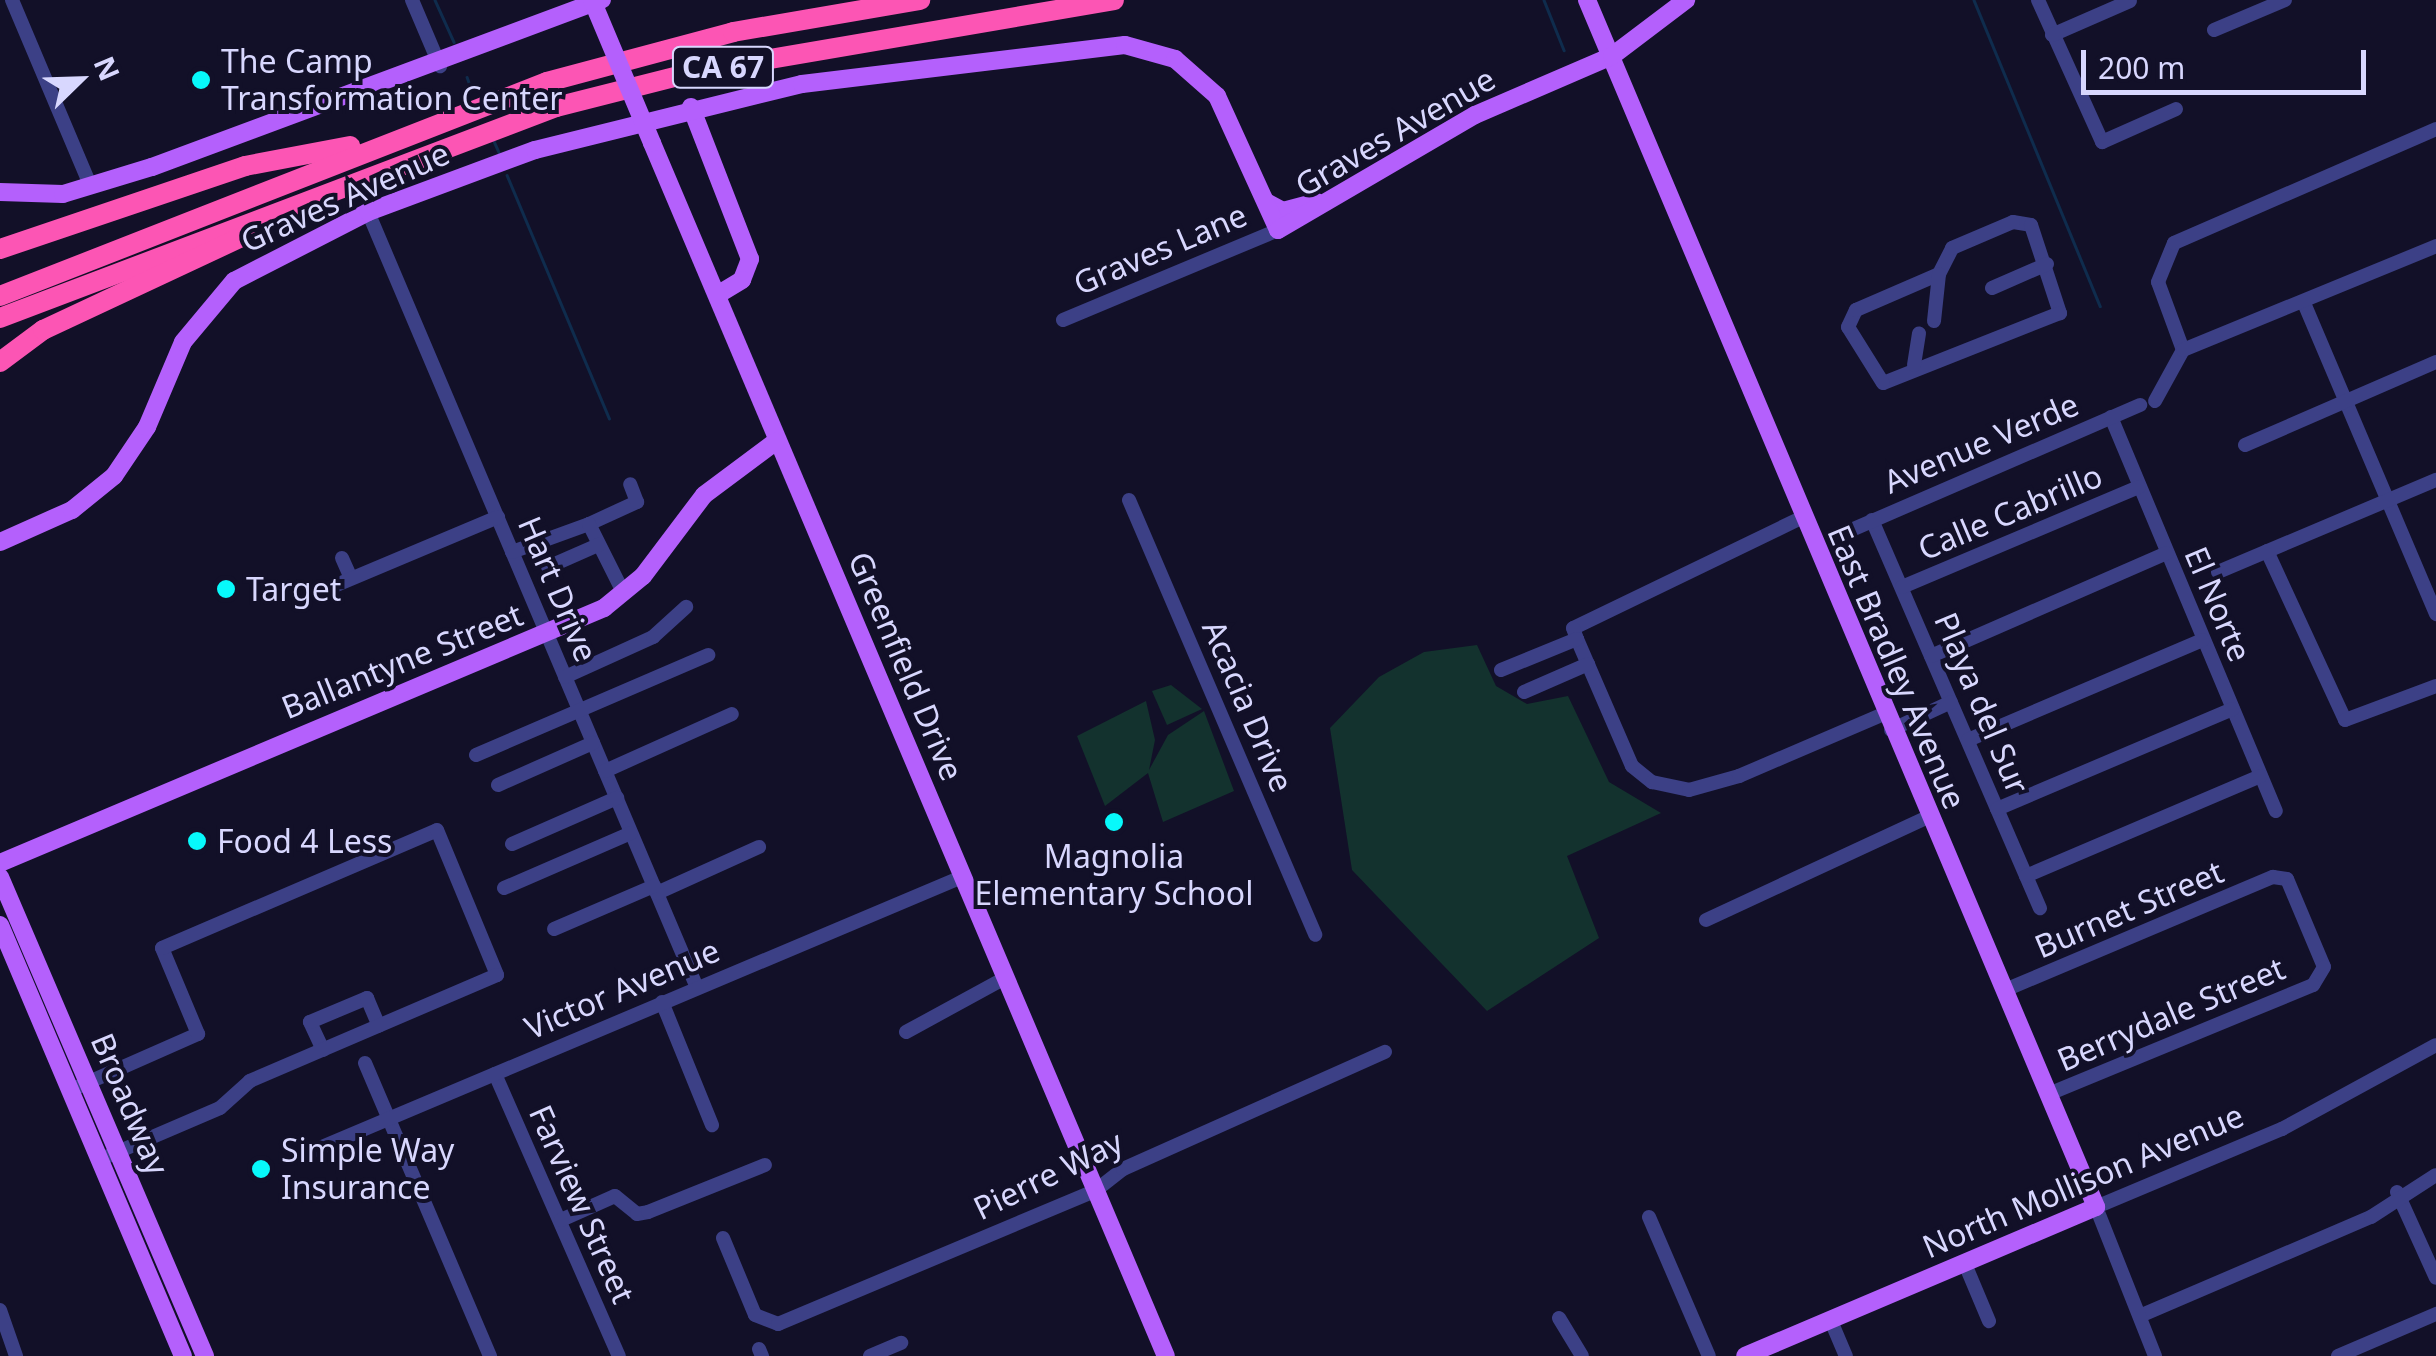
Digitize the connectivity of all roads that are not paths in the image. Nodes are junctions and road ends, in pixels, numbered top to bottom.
1 (12, 0) edge
2 (412, 0) edge
3 (592, 0) edge
4 (602, 0) edge
5 (920, 0) edge
6 (1114, 0) edge
7 (1587, 0) edge
8 (1686, 0) edge
9 (2038, 0) edge
10 (2285, 0) edge
11 (2130, 1) edge
12 (2214, 30) dead end
13 (2052, 34) junction
14 (1612, 56) junction
15 (440, 66) junction
16 (691, 107) junction
17 (2176, 109) dead end
18 (2436, 129) edge
19 (396, 137) junction
20 (343, 182) junction
21 (90, 186) junction
22 (0, 192) edge
23 (1266, 202) junction
24 (1332, 204) junction
25 (219, 208) junction
26 (368, 212) junction
27 (1278, 230) junction
28 (2436, 246) edge
29 (0, 249) edge
30 (2047, 264) junction
31 (1939, 274) junction
32 (0, 282) edge
33 (1992, 288) dead end
34 (717, 295) junction
35 (0, 296) edge
36 (56, 297) junction
37 (2304, 302) junction
38 (0, 318) edge
39 (1063, 320) dead end
40 (1934, 320) dead end
41 (0, 331) edge
42 (1919, 333) dead end
43 (2184, 350) junction
44 (0, 362) edge
45 (2436, 362) edge
46 (1914, 365) junction
47 (2346, 402) junction
48 (2111, 418) junction
49 (775, 442) junction
50 (2245, 445) dead end
51 (2436, 480) edge
52 (630, 484) dead end
53 (2139, 487) junction
54 (1130, 500) dead end
55 (2388, 500) junction
56 (498, 517) junction
57 (1801, 518) junction
58 (1872, 520) junction
59 (589, 524) junction
60 (1842, 534) dead end
61 (0, 542) edge
62 (598, 545) junction
63 (512, 552) junction
64 (2267, 552) junction
65 (2167, 553) junction
66 (342, 558) dead end
67 (548, 567) dead end
68 (2218, 572) dead end
69 (351, 578) junction
70 (334, 586) dead end
71 (1902, 588) junction
72 (624, 594) junction
73 (686, 607) dead end
74 (2436, 614) edge
75 (547, 634) junction
76 (1577, 639) junction
77 (2204, 640) junction
78 (708, 655) dead end
79 (1932, 656) junction
80 (1588, 664) junction
81 (1501, 670) dead end
82 (565, 677) junction
83 (2436, 686) edge
84 (1524, 692) dead end
85 (1951, 702) junction
86 (2233, 709) junction
87 (580, 711) junction
88 (732, 714) dead end
89 (1887, 722) junction
90 (1968, 740) junction
91 (594, 744) junction
92 (476, 755) dead end
93 (605, 770) junction
94 (2261, 776) junction
95 (498, 785) dead end
96 (616, 798) junction
97 (1997, 809) junction
98 (2276, 811) dead end
99 (1928, 817) junction
100 (631, 833) junction
101 (512, 844) dead end
102 (759, 847) dead end
103 (0, 863) edge
104 (0, 876) edge
105 (964, 876) junction
106 (2026, 876) junction
107 (504, 888) dead end
108 (655, 889) junction
109 (2040, 908) dead end
110 (1706, 920) dead end
111 (0, 925) edge
112 (554, 929) dead end
113 (1315, 935) dead end
114 (1005, 978) junction
115 (2313, 984) joint
116 (697, 988) junction
117 (2005, 990) junction
118 (662, 1002) junction
119 (379, 1026) junction
120 (906, 1032) dead end
121 (2436, 1045) edge
122 (322, 1050) junction
123 (1386, 1052) dead end
124 (365, 1064) dead end
125 (495, 1074) junction
126 (79, 1086) junction
127 (2049, 1094) junction
128 (388, 1119) junction
129 (712, 1125) dead end
130 (118, 1153) junction
131 (303, 1155) dead end
132 (99, 1158) junction
133 (765, 1164) dead end
134 (2436, 1176) edge
135 (1094, 1191) junction
136 (2397, 1192) junction
137 (2096, 1207) junction
138 (1649, 1216) dead end
139 (561, 1220) junction
140 (723, 1238) dead end
141 (1965, 1264) junction
142 (2436, 1278) edge
143 (0, 1310) edge
144 (2436, 1314) edge
145 (2142, 1315) junction
146 (1559, 1318) dead end
147 (1831, 1321) junction
148 (1989, 1322) dead end
149 (902, 1342) dead end
150 (16, 1356) edge
151 (183, 1356) edge
152 (205, 1356) edge
153 (490, 1356) edge
154 (619, 1356) edge
155 (870, 1356) edge
156 (1166, 1356) edge
157 (1582, 1356) edge
158 (1709, 1356) edge
159 (1744, 1356) edge
160 (1846, 1356) edge
161 (2155, 1356) edge
162 (2338, 1356) edge

1 - 21 street
2 - 15 street
3 - 34 main road, Greenfield Drive, bridge
4 - 15 main road
5 - 19 highway, CA 67
6 - 20 highway, CA 67
7 - 14 main road, East Bradley Avenue
8 - 14 main road, Graves Avenue
9 - 13 street
10 - 12 street
11 - 13 street
13 - 17 street
14 - 24 main road, Graves Avenue
14 - 57 main road, East Bradley Avenue
15 - 21 main road
16 - 23 main road, Graves Avenue
16 - 26 main road, Graves Avenue
16 - 34 main road
18 - 43 street
19 - 25 highway, CA 67
19 - 29 highway
20 - 36 highway, CA 67
20 - 44 highway
21 - 22 main road
23 - 24 main road
23 - 27 main road, Graves Avenue
24 - 27 main road, Graves Avenue
25 - 32 highway
25 - 35 highway
26 - 56 street, Hart Drive
26 - 61 main road, Graves Avenue
27 - 39 street, Graves Lane
28 - 37 street
30 - 31 street
30 - 33 street
30 - 46 street
31 - 40 street
31 - 46 street
34 - 49 main road, Greenfield Drive
36 - 38 highway
36 - 41 highway
37 - 43 street
37 - 47 street
42 - 46 street
43 - 48 street, Avenue Verde
45 - 47 street
47 - 50 street
47 - 55 street
48 - 53 street, El Norte
48 - 58 street, Avenue Verde
49 - 72 main road, Ballantyne Street
49 - 105 main road, Greenfield Drive
51 - 55 street
52 - 59 street
53 - 65 street, El Norte
53 - 71 street, Calle Cabrillo
54 - 113 street, Acacia Drive
55 - 64 street
55 - 74 street
56 - 63 street, Hart Drive
56 - 69 street
57 - 76 street
57 - 89 main road, East Bradley Avenue
58 - 60 street, Avenue Verde
58 - 71 street, Playa del Sur
59 - 62 street
59 - 63 street
62 - 67 street
62 - 72 street
63 - 75 street, Hart Drive
64 - 68 street
64 - 83 street
65 - 77 street, El Norte
65 - 79 street
66 - 69 street
69 - 70 street
71 - 79 street, Playa del Sur
72 - 75 main road, Ballantyne Street
73 - 82 street
75 - 82 street, Hart Drive
75 - 103 main road, Ballantyne Street
76 - 80 street
76 - 81 street
77 - 86 street, El Norte
77 - 90 street
78 - 87 street
79 - 85 street, Playa del Sur
80 - 84 street
80 - 89 street
82 - 87 street, Hart Drive
85 - 89 street
85 - 90 street, Playa del Sur
86 - 94 street, El Norte
86 - 97 street
87 - 91 street, Hart Drive
87 - 92 street
88 - 93 street
89 - 99 main road, East Bradley Avenue
90 - 97 street, Playa del Sur
91 - 93 street, Hart Drive
91 - 95 street
93 - 96 street, Hart Drive
94 - 98 street, El Norte
94 - 106 street
96 - 100 street, Hart Drive
96 - 101 street
97 - 106 street, Playa del Sur
99 - 110 street
99 - 117 main road, East Bradley Avenue
100 - 107 street
100 - 108 street, Hart Drive
102 - 108 street
104 - 126 main road, Broadway
105 - 114 main road, Greenfield Drive
105 - 116 street, Victor Avenue
106 - 109 street, Playa del Sur
108 - 112 street
108 - 116 street, Hart Drive
111 - 126 main road, Broadway
114 - 120 street
114 - 135 main road, Greenfield Drive
115 - 117 street, Burnet Street
115 - 127 street, Berrydale Street
116 - 118 street, Victor Avenue
117 - 127 main road, East Bradley Avenue
118 - 125 street, Victor Avenue
118 - 129 street
119 - 122 street
119 - 122 street
119 - 126 street
121 - 137 street, North Mollison Avenue
122 - 130 street
123 - 135 street, Pierre Way
124 - 128 street
125 - 128 street, Victor Avenue
125 - 139 street, Farview Street
126 - 130 main road, Broadway
126 - 132 main road, Broadway
127 - 137 main road, East Bradley Avenue
128 - 131 street, Victor Avenue
128 - 153 street
130 - 132 street
130 - 152 main road, Broadway
132 - 151 main road, Broadway
133 - 139 street
134 - 136 street
135 - 140 street, Pierre Way
135 - 156 main road, Greenfield Drive
136 - 142 street
136 - 145 street
137 - 141 main road, North Mollison Avenue
137 - 145 street, East Bradley Avenue
138 - 158 street
139 - 154 street, Farview Street
141 - 147 main road, North Mollison Avenue
141 - 148 street
143 - 150 street
144 - 162 street
145 - 161 street, East Bradley Avenue
146 - 157 street
147 - 159 main road, North Mollison Avenue
147 - 160 street
149 - 155 street

